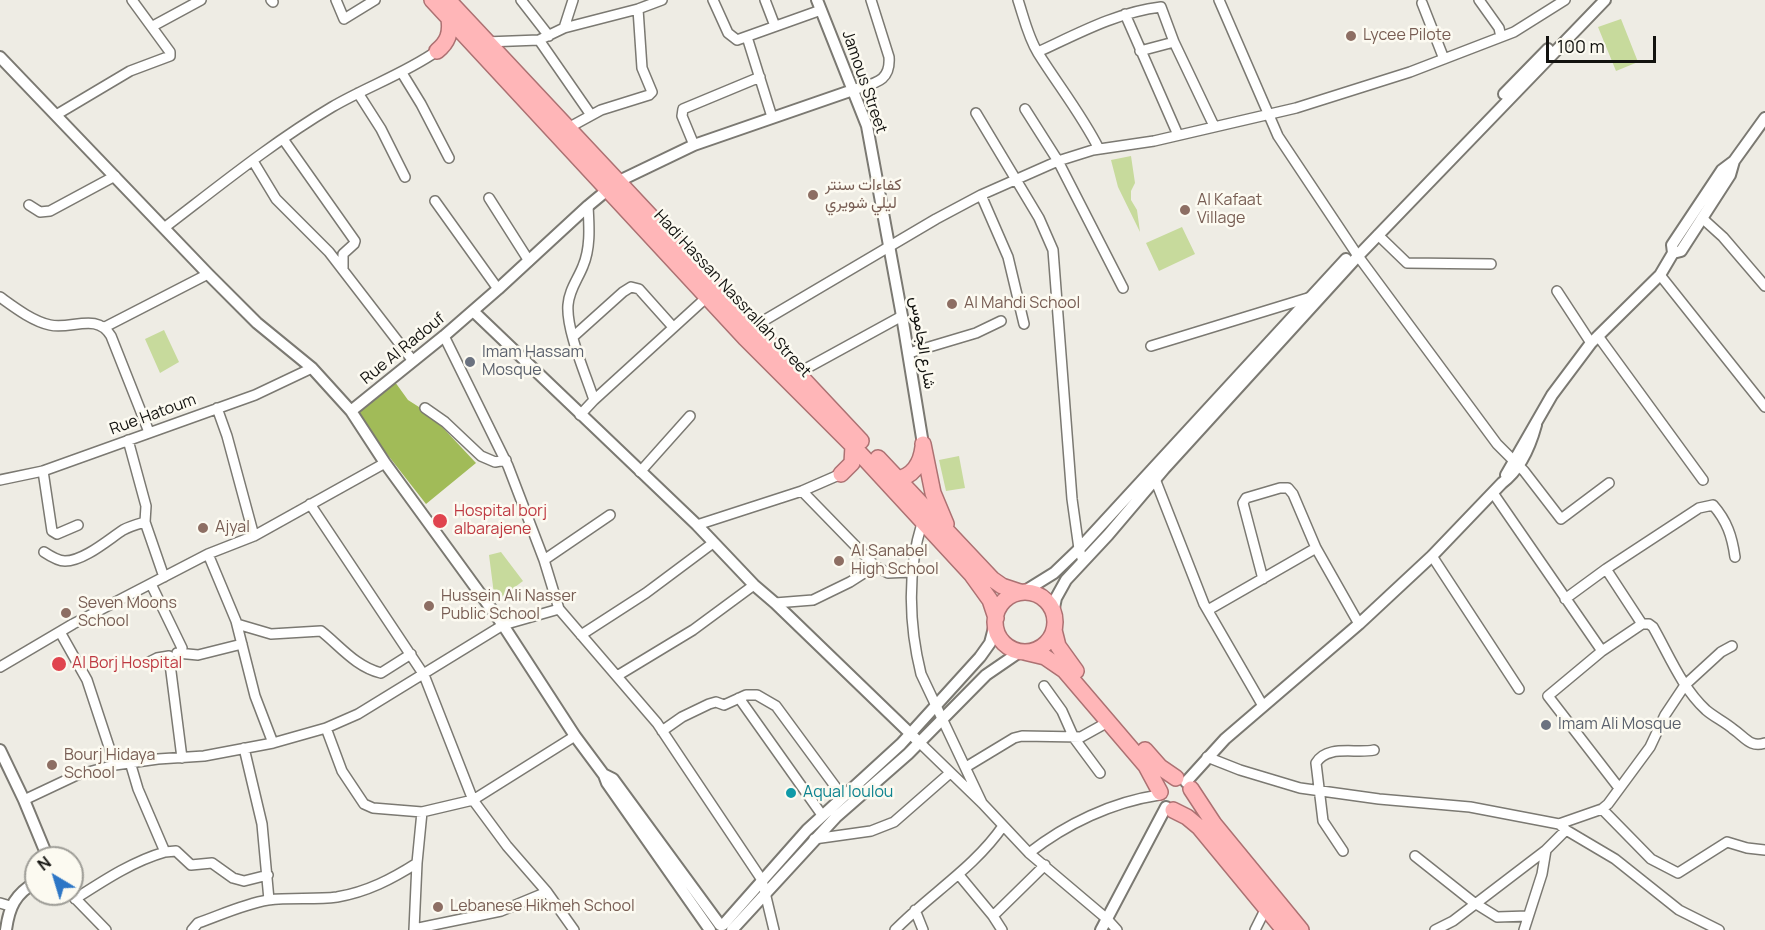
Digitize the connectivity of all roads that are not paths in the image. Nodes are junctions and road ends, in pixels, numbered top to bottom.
1 (132, 0) edge
2 (201, 0) edge
3 (336, 0) edge
4 (375, 0) edge
5 (432, 0) edge
6 (448, 0) edge
7 (521, 0) edge
8 (573, 0) edge
9 (662, 0) edge
10 (713, 0) edge
11 (765, 0) edge
12 (871, 0) edge
13 (1018, 0) edge
14 (1219, 0) edge
15 (1479, 0) edge
16 (1565, 0) edge
17 (1596, 0) edge
18 (1605, 0) edge
19 (1422, 3) dead end
20 (819, 5) edge
21 (638, 9) junction
22 (1125, 14) junction
23 (449, 19) junction
24 (153, 26) junction
25 (775, 26) junction
26 (564, 28) junction
27 (549, 36) junction
28 (747, 37) junction
29 (1501, 37) junction
30 (539, 40) junction
31 (1174, 42) junction
32 (479, 43) junction
33 (437, 51) junction
34 (1140, 51) junction
35 (1038, 52) junction
36 (0, 57) edge
37 (1444, 59) junction
38 (402, 72) junction
39 (760, 77) junction
40 (853, 90) junction
41 (358, 93) junction
42 (1025, 109) dead end
43 (976, 113) dead end
44 (1268, 114) junction
45 (56, 115) junction
46 (591, 115) junction
47 (772, 117) junction
48 (1765, 118) edge
49 (1214, 126) junction
50 (568, 128) junction
51 (1178, 135) junction
52 (284, 139) junction
53 (694, 145) junction
54 (1099, 149) junction
55 (449, 158) dead end
56 (253, 161) junction
57 (1058, 161) junction
58 (1734, 161) junction
59 (115, 176) junction
60 (405, 177) dead end
61 (1017, 178) junction
62 (613, 185) junction
63 (981, 195) junction
64 (489, 198) dead end
65 (435, 201) dead end
66 (29, 206) dead end
67 (588, 206) junction
68 (1702, 218) junction
69 (164, 228) junction
70 (1378, 235) junction
71 (890, 246) junction
72 (1356, 253) junction
73 (1673, 253) junction
74 (529, 261) junction
75 (1491, 264) dead end
76 (343, 269) junction
77 (208, 274) junction
78 (1660, 275) junction
79 (1765, 286) edge
80 (1123, 288) dead end
81 (498, 289) junction
82 (1557, 291) dead end
83 (0, 297) edge
84 (707, 297) junction
85 (1311, 297) junction
86 (473, 311) junction
87 (902, 316) junction
88 (1000, 321) dead end
89 (1024, 324) dead end
90 (105, 327) junction
91 (673, 327) junction
92 (753, 327) junction
93 (444, 336) junction
94 (574, 336) junction
95 (1595, 340) junction
96 (1151, 346) dead end
97 (909, 353) junction
98 (413, 361) junction
99 (312, 368) junction
100 (798, 373) junction
101 (594, 400) junction
102 (1765, 407) edge
103 (217, 408) junction
104 (426, 408) dead end
105 (351, 411) junction
106 (579, 415) junction
107 (690, 416) dead end
108 (149, 432) junction
109 (128, 440) junction
110 (923, 444) junction
111 (853, 446) junction
112 (506, 460) junction
113 (385, 463) junction
114 (1515, 463) junction
115 (872, 467) junction
116 (43, 471) junction
117 (640, 472) junction
118 (841, 474) junction
119 (897, 479) junction
120 (1155, 479) junction
121 (0, 480) edge
122 (1703, 480) dead end
123 (1609, 483) dead end
124 (802, 490) junction
125 (1493, 493) junction
126 (310, 504) junction
127 (610, 515) dead end
128 (145, 522) junction
129 (922, 523) junction
130 (78, 525) dead end
131 (697, 525) junction
132 (254, 536) junction
133 (954, 540) junction
134 (713, 543) junction
135 (1079, 549) junction
136 (1316, 549) junction
137 (44, 552) dead end
138 (208, 554) junction
139 (1432, 556) junction
140 (1735, 557) dead end
141 (543, 560) junction
142 (1083, 561) junction
143 (875, 566) junction
144 (1606, 569) junction
145 (912, 573) junction
146 (164, 577) junction
147 (1263, 579) junction
148 (151, 584) junction
149 (754, 585) junction
150 (1023, 592) junction
151 (1565, 599) junction
152 (776, 603) junction
153 (559, 609) junction
154 (1208, 610) junction
155 (1053, 613) junction
156 (995, 621) junction
157 (237, 624) junction
158 (1359, 624) junction
159 (1642, 624) junction
160 (503, 625) junction
161 (1054, 630) junction
162 (60, 632) junction
163 (581, 635) junction
164 (242, 644) junction
165 (1732, 646) dead end
166 (1602, 651) junction
167 (180, 652) junction
168 (1023, 652) junction
169 (411, 654) junction
170 (169, 656) junction
171 (147, 663) dead end
172 (0, 667) edge
173 (424, 675) junction
174 (617, 676) junction
175 (1685, 685) junction
176 (1044, 686) dead end
177 (1518, 689) dead end
178 (739, 698) junction
179 (936, 705) junction
180 (1263, 706) junction
181 (942, 718) junction
182 (1108, 722) junction
183 (326, 728) junction
184 (662, 731) junction
185 (911, 734) junction
186 (575, 736) junction
187 (1074, 738) junction
188 (919, 742) junction
189 (273, 743) junction
190 (1765, 743) edge
191 (244, 748) junction
192 (0, 750) edge
193 (1374, 750) dead end
194 (1207, 757) junction
195 (182, 759) junction
196 (130, 762) junction
197 (115, 765) junction
198 (966, 767) junction
199 (950, 773) junction
200 (1100, 774) dead end
201 (1184, 783) junction
202 (1619, 788) junction
203 (1319, 791) junction
204 (843, 797) junction
205 (24, 800) junction
206 (473, 801) junction
207 (1165, 801) junction
208 (982, 803) junction
209 (1602, 809) junction
210 (423, 812) junction
211 (822, 815) junction
212 (1003, 826) junction
213 (1562, 827) junction
214 (814, 839) junction
215 (43, 846) edge
216 (1546, 850) junction
217 (1765, 850) edge
218 (1343, 851) dead end
219 (165, 852) junction
220 (1029, 853) junction
221 (1415, 856) dead end
222 (417, 863) junction
223 (1045, 865) junction
224 (268, 875) junction
225 (959, 875) junction
226 (762, 880) junction
227 (24, 889) edge
228 (766, 891) junction
229 (84, 892) edge
230 (547, 892) junction
231 (269, 900) junction
232 (5, 904) edge
233 (1476, 904) junction
234 (82, 906) edge
235 (1266, 908) junction
236 (915, 910) junction
237 (993, 916) junction
238 (1528, 916) junction
239 (1107, 919) junction
240 (722, 928) edge
241 (998, 928) edge
242 (572, 929) edge
243 (6, 930) edge
244 (106, 930) edge
245 (192, 930) edge
246 (414, 930) edge
247 (774, 930) edge
248 (895, 930) edge
249 (923, 930) edge
250 (1101, 930) edge
251 (1117, 930) edge
252 (1255, 930) edge
253 (1284, 930) edge
254 (1301, 930) edge
255 (1435, 930) edge
256 (1524, 930) edge
257 (1719, 930) edge

1 - 24 street
2 - 24 street
3 - 4 street
5 - 23 highway, Hadi Hassan Nassrallah Street
6 - 32 highway, Hadi Hassan Nassrallah Street
7 - 27 street
8 - 26 street
9 - 21 street
10 - 28 street
11 - 25 street
12 - 40 street
13 - 35 street
14 - 44 street
15 - 29 street
16 - 29 street
17 - 72 street
18 - 70 street
19 - 37 street
20 - 25 street
20 - 40 street, Jamous Street
21 - 26 street
21 - 46 street
22 - 31 street
22 - 34 street
22 - 35 street
23 - 32 highway, Hadi Hassan Nassrallah Street
23 - 33 highway
24 - 45 street
25 - 28 street
26 - 27 street
27 - 30 street
28 - 39 street
29 - 37 street
30 - 32 street
30 - 46 street
31 - 34 street
31 - 49 street
32 - 33 highway
32 - 50 highway, Hadi Hassan Nassrallah Street
32 - 62 highway, Hadi Hassan Nassrallah Street
33 - 38 street
34 - 51 street
35 - 54 street
36 - 45 street
37 - 44 street
38 - 41 street
38 - 55 street
39 - 47 street
39 - 53 street
40 - 47 street, Rue Al Radouf
40 - 71 street, Jamous Street
41 - 52 street
41 - 60 street
42 - 57 street
43 - 61 street
44 - 49 street
44 - 72 street
45 - 59 street
46 - 50 street
47 - 53 street, Rue Al Radouf
48 - 58 street
49 - 51 street
50 - 62 highway, Hadi Hassan Nassrallah Street
51 - 54 street
52 - 56 street
52 - 76 street
53 - 62 street, Rue Al Radouf
54 - 57 street
56 - 69 street
56 - 76 street
57 - 61 street
57 - 80 street
58 - 68 street
58 - 73 street
59 - 66 street
59 - 69 street
61 - 63 street
61 - 135 street
62 - 67 street, Rue Al Radouf
62 - 84 highway, Hadi Hassan Nassrallah Street
62 - 92 highway, Hadi Hassan Nassrallah Street
63 - 71 street
63 - 89 street
64 - 74 street
65 - 81 street
67 - 74 street, Rue Al Radouf
67 - 94 street
68 - 73 street
68 - 79 street
69 - 77 street
70 - 72 street
70 - 75 street
71 - 87 street, شارع الجاموس
71 - 92 street
72 - 85 street
72 - 114 street
72 - 120 street
73 - 78 street
74 - 81 street, Rue Al Radouf
76 - 98 street
77 - 90 street
77 - 99 street
78 - 95 street
78 - 102 street
81 - 86 street, Rue Al Radouf
82 - 95 street
83 - 90 street
84 - 91 street
84 - 111 highway, Hadi Hassan Nassrallah Street
85 - 96 street
85 - 135 street
86 - 93 street, Rue Al Radouf
86 - 106 street
87 - 97 street, شارع الجاموس
87 - 100 street
88 - 97 street
90 - 108 street
91 - 94 street
91 - 101 street
92 - 100 highway, Hadi Hassan Nassrallah Street
93 - 98 street, Rue Al Radouf
93 - 112 street
94 - 101 street
95 - 114 street
95 - 122 street
97 - 110 street, شارع الجاموس
98 - 105 street, Rue Al Radouf
99 - 103 street, Rue Hatoum
99 - 105 street
100 - 119 highway, Hadi Hassan Nassrallah Street
101 - 106 street
103 - 108 street, Rue Hatoum
103 - 132 street
104 - 112 street
105 - 113 street
106 - 117 street
107 - 117 street
108 - 109 street, Rue Hatoum
109 - 116 street, Rue Hatoum
109 - 128 street
110 - 119 highway
110 - 133 highway
111 - 115 highway, Hadi Hassan Nassrallah Street
111 - 118 highway
112 - 141 street
113 - 126 street
113 - 160 street
114 - 123 street
114 - 125 street
115 - 118 highway
115 - 129 highway, Hadi Hassan Nassrallah Street
116 - 121 street, Rue Hatoum
116 - 130 street
117 - 131 street
118 - 124 street
119 - 133 highway, Hadi Hassan Nassrallah Street
120 - 142 street
120 - 154 street
124 - 131 street
124 - 143 street
125 - 139 street
125 - 151 street
126 - 132 street
126 - 169 street
127 - 141 street
128 - 137 street
128 - 146 street
129 - 145 street
129 - 156 highway, Hadi Hassan Nassrallah Street
131 - 134 street
132 - 138 street
133 - 150 highway, Hadi Hassan Nassrallah Street
134 - 149 street
134 - 163 street
135 - 142 street
135 - 150 street
136 - 147 street
136 - 147 street
136 - 158 street
138 - 146 street
138 - 157 street
139 - 158 street
139 - 177 street
140 - 144 street
141 - 153 street
142 - 155 street
143 - 145 street
143 - 152 street
144 - 151 street
144 - 159 street
145 - 179 street
146 - 148 street
147 - 154 street
148 - 162 street
148 - 167 street
149 - 152 street
149 - 174 street
150 - 155 highway
150 - 156 highway
151 - 166 street
152 - 185 street
153 - 160 street
153 - 163 street
154 - 180 street
155 - 161 highway
156 - 168 highway
156 - 179 street
157 - 164 street
157 - 169 street
158 - 180 street
159 - 166 street
159 - 175 street
160 - 173 street
160 - 186 street
161 - 168 highway
161 - 201 highway
162 - 172 street
162 - 197 street
163 - 174 street
164 - 167 street
164 - 189 street
165 - 175 street
166 - 202 street
167 - 170 street
168 - 181 street
168 - 182 highway
169 - 173 street
170 - 171 street
170 - 195 street
173 - 183 street
173 - 206 street
174 - 184 street
175 - 190 street
175 - 202 street
176 - 187 street
178 - 184 street
178 - 204 street
178 - 211 street
179 - 181 street
179 - 185 street
180 - 194 street
181 - 188 street
181 - 198 street
182 - 187 street
182 - 207 highway
183 - 189 street
183 - 210 street
184 - 226 street
185 - 188 street
185 - 204 street
186 - 206 street
186 - 240 street
187 - 198 street
187 - 200 street
188 - 199 street
188 - 214 street
189 - 191 street
191 - 195 street
191 - 224 street
192 - 205 street
193 - 203 street
194 - 201 street
194 - 203 street
195 - 196 street
196 - 197 street
196 - 219 street
197 - 205 street
198 - 208 street
199 - 208 street
199 - 214 street
201 - 207 highway
201 - 207 highway
201 - 254 highway
202 - 209 street
203 - 213 street
203 - 218 street
204 - 211 street
205 - 215 street
206 - 210 street
206 - 230 street
207 - 220 street
207 - 235 highway
207 - 239 street
208 - 212 street
209 - 213 street
209 - 217 street
210 - 222 street
211 - 226 street
212 - 220 street
212 - 225 street
213 - 216 street
213 - 257 street
214 - 228 street
216 - 233 street
216 - 238 street
219 - 224 street
219 - 229 street
220 - 223 street
221 - 233 street
222 - 231 street
222 - 246 street
223 - 237 street
223 - 239 street
224 - 231 street
225 - 236 street
225 - 237 street
226 - 228 street
226 - 240 street
227 - 232 street
228 - 240 street
228 - 247 street
230 - 242 street
230 - 246 street
231 - 245 street
232 - 243 street
233 - 238 street
233 - 255 street
234 - 244 street
235 - 252 street
235 - 253 highway
236 - 248 street
236 - 249 street
237 - 241 street
238 - 256 street
239 - 250 street
239 - 251 street

